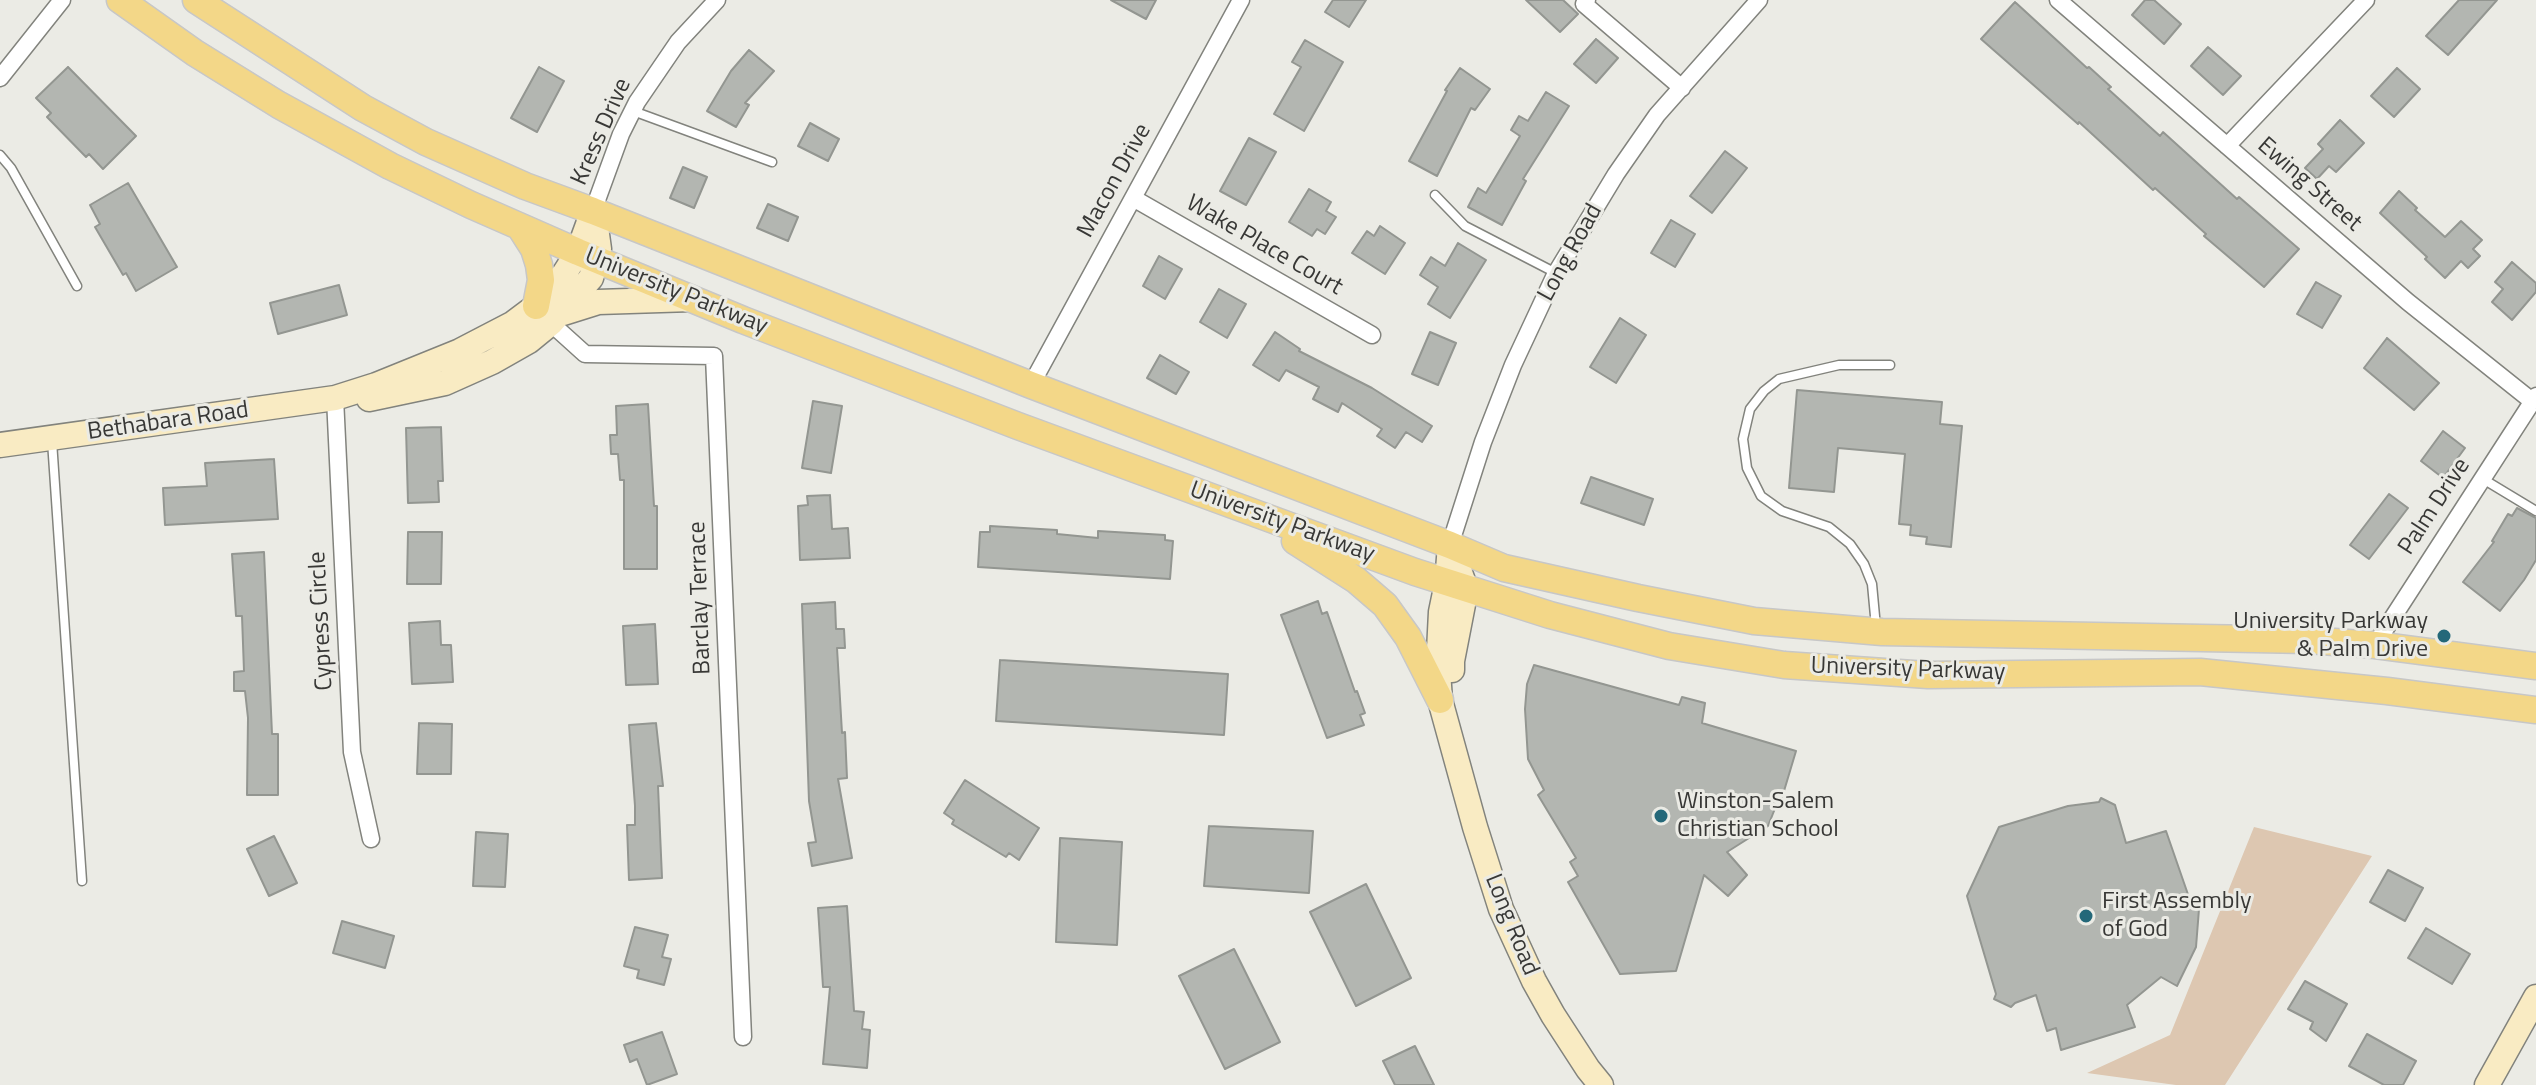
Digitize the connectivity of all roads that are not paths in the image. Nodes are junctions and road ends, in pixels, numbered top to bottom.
1 (62, 0) edge
2 (120, 0) edge
3 (196, 0) edge
4 (717, 0) edge
5 (1241, 0) edge
6 (1587, 0) edge
7 (1759, 0) edge
8 (2058, 0) edge
9 (2366, 0) edge
10 (0, 78) edge
11 (1682, 88) junction
12 (633, 111) junction
13 (2227, 146) junction
14 (0, 155) edge
15 (772, 162) dead end
16 (1435, 195) dead end
17 (1133, 198) junction
18 (593, 211) junction
19 (520, 227) junction
20 (588, 256) junction
21 (1556, 273) junction
22 (77, 286) dead end
23 (692, 299) junction
24 (549, 314) junction
25 (1372, 335) dead end
26 (1890, 365) dead end
27 (1031, 385) junction
28 (335, 398) junction
29 (2534, 399) edge
30 (52, 437) junction
31 (0, 445) edge
32 (2483, 478) junction
33 (2536, 511) edge
34 (1265, 516) junction
35 (1450, 545) junction
36 (1456, 586) junction
37 (1877, 632) junction
38 (2375, 645) junction
39 (2536, 666) edge
40 (1440, 700) junction
41 (2536, 710) edge
42 (1455, 749) junction
43 (371, 839) dead end
44 (82, 881) dead end
45 (2536, 997) edge
46 (743, 1037) dead end
47 (1601, 1085) edge
48 (2487, 1085) edge

1 - 10 street
2 - 19 main road, University Parkway
3 - 18 main road, University Parkway
4 - 12 street, Kress Drive
5 - 17 street, Macon Drive
6 - 11 street
7 - 11 street, Long Road
8 - 13 street, Ewing Street
9 - 13 street
11 - 21 street, Long Road
12 - 15 lane
12 - 18 street, Kress Drive
13 - 29 street, Ewing Street
14 - 22 lane
16 - 21 lane
17 - 25 street, Wake Place Court
17 - 27 street, Macon Drive
18 - 20 main road, Bethabara Road
18 - 27 main road, University Parkway
19 - 20 main road, University Parkway
19 - 24 main road
20 - 23 main road, University Parkway
20 - 24 main road, Bethabara Road
21 - 35 street, Long Road
23 - 24 main road
23 - 34 main road, University Parkway
24 - 28 main road, Bethabara Road
24 - 46 street, Barclay Terrace
26 - 37 lane
27 - 35 main road, University Parkway
28 - 30 main road, Bethabara Road
28 - 43 street, Cypress Circle
29 - 32 street, Palm Drive
30 - 31 main road, Bethabara Road
30 - 44 lane
32 - 33 lane
32 - 38 street, Palm Drive
34 - 36 main road, University Parkway
34 - 40 main road
35 - 36 main road, Long Road
35 - 37 main road, University Parkway
36 - 40 main road, Long Road
36 - 41 main road, University Parkway
36 - 42 main road, Long Road
37 - 38 main road, University Parkway
38 - 39 main road, University Parkway
40 - 42 main road, Long Road
42 - 47 main road, Long Road
45 - 48 main road

